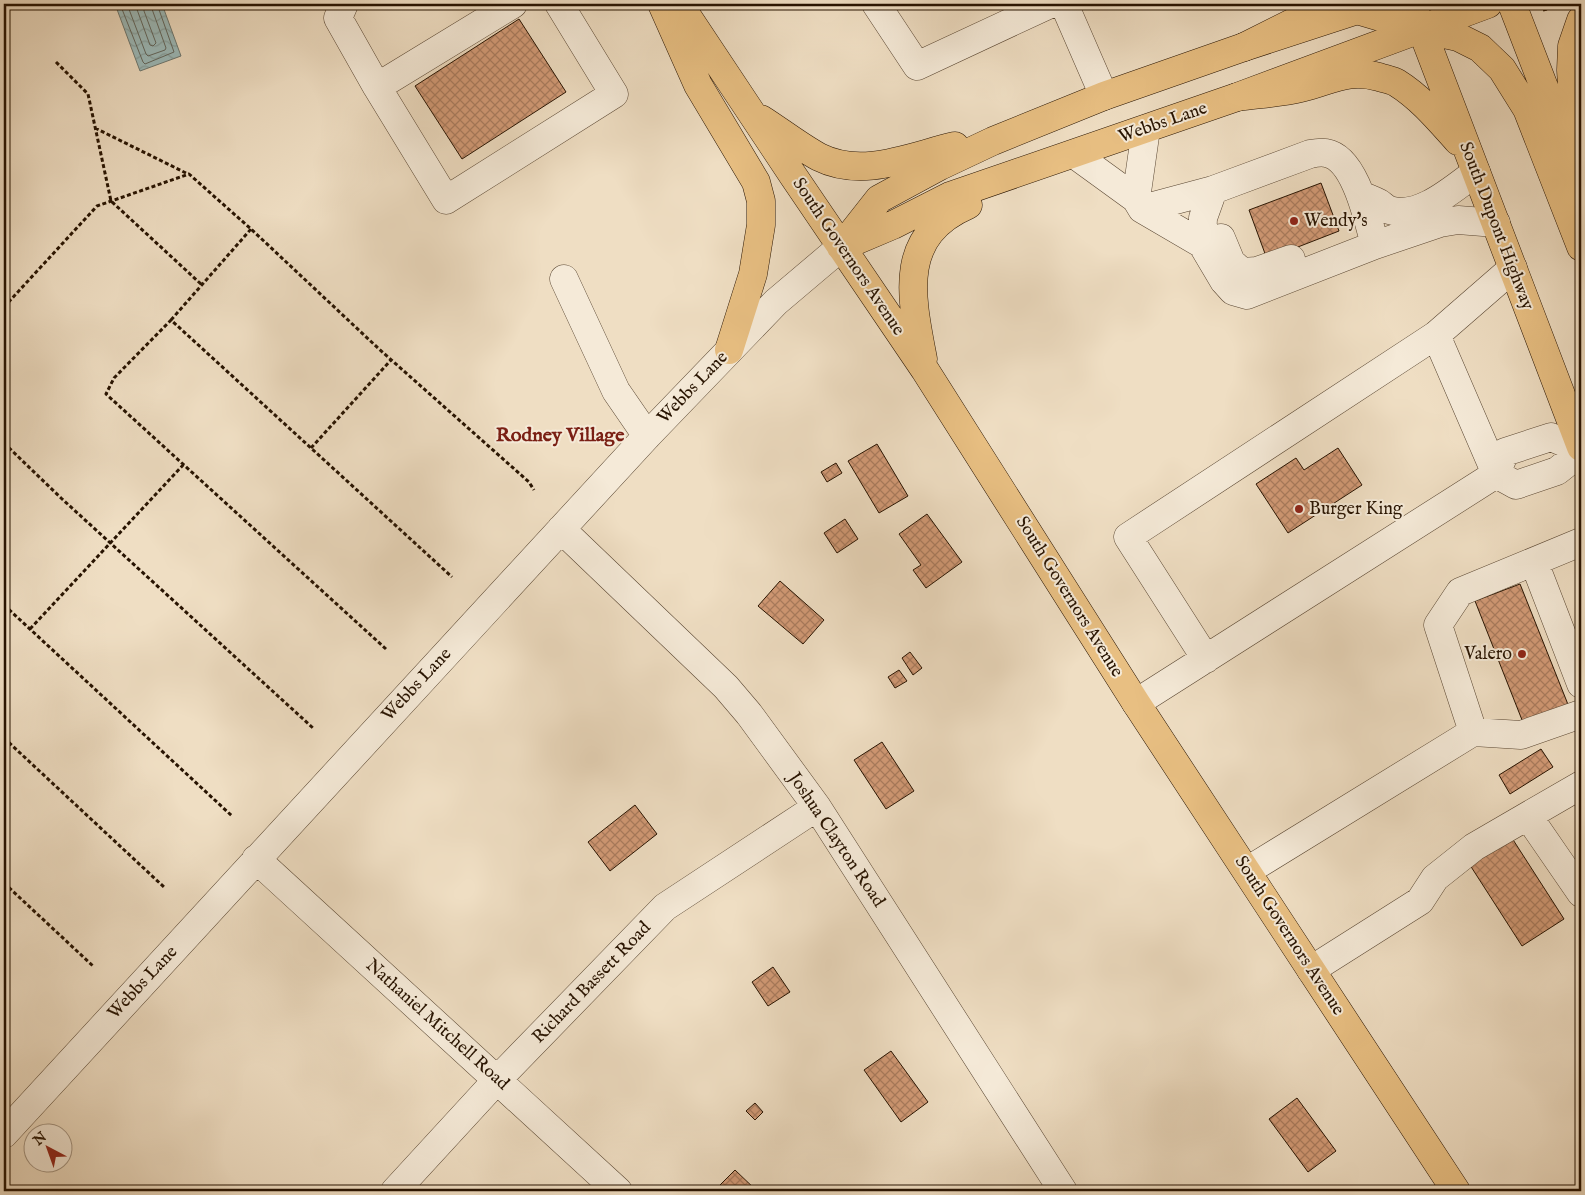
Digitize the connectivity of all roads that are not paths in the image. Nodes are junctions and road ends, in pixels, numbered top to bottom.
1 (344, 4) edge
2 (512, 4) edge
3 (559, 4) edge
4 (876, 4) edge
5 (1050, 4) edge
6 (1064, 4) edge
7 (1330, 4) edge
8 (1412, 4) edge
9 (1488, 4) edge
10 (1512, 4) edge
11 (678, 5) edge
12 (1367, 7) edge
13 (1581, 20) edge
14 (1421, 29) junction
15 (1244, 46) junction
16 (377, 87) junction
17 (1104, 96) junction
18 (1237, 97) junction
19 (751, 112) junction
20 (1581, 124) edge
21 (1146, 129) junction
22 (993, 141) junction
23 (1326, 152) junction
24 (1068, 156) junction
25 (1473, 163) junction
26 (1581, 183) edge
27 (1213, 190) junction
28 (1361, 195) junction
29 (1139, 204) junction
30 (1496, 223) junction
31 (1202, 244) junction
32 (841, 247) junction
33 (1581, 247) edge
34 (1366, 249) junction
35 (1513, 268) junction
36 (564, 279) dead end
37 (1436, 335) junction
38 (729, 350) junction
39 (925, 370) junction
40 (647, 436) junction
41 (1581, 450) edge
42 (1496, 474) junction
43 (561, 529) junction
44 (1581, 542) edge
45 (1534, 562) junction
46 (1206, 659) junction
47 (1581, 684) edge
48 (1136, 703) junction
49 (1581, 714) edge
50 (1473, 732) junction
51 (1581, 785) edge
52 (817, 807) junction
53 (1528, 816) junction
54 (256, 859) junction
55 (1247, 871) junction
56 (1581, 893) edge
57 (1312, 970) junction
58 (497, 1080) junction
59 (4, 1134) edge
60 (395, 1191) edge
61 (618, 1191) edge
62 (1062, 1191) edge
63 (1456, 1191) edge

1 - 16 street
2 - 16 street
3 - 16 street
4 - 5 street
6 - 17 street
7 - 15 main road
8 - 14 main road, South Dupont Highway
9 - 14 main road, Webbs Lane
10 - 26 main road
11 - 19 main road, South Governors Avenue
11 - 38 main road
12 - 14 main road
12 - 15 main road, Webbs Lane
13 - 20 main road
14 - 18 main road, Webbs Lane
14 - 25 main road, South Dupont Highway
14 - 33 main road
15 - 17 main road, Webbs Lane
17 - 22 main road, Webbs Lane
18 - 21 main road, Webbs Lane
18 - 25 main road
19 - 22 main road
19 - 32 main road, South Governors Avenue
21 - 24 main road, Webbs Lane
21 - 29 street
22 - 32 main road, Webbs Lane
23 - 27 street
23 - 28 street
23 - 34 street
24 - 29 street
24 - 32 main road, Webbs Lane
24 - 39 main road
25 - 28 street
25 - 30 main road, South Dupont Highway
27 - 29 street
27 - 31 street
28 - 34 street
29 - 31 street
30 - 34 street
30 - 35 main road, South Dupont Highway
31 - 34 street
32 - 38 street, Webbs Lane
32 - 39 main road, South Governors Avenue
35 - 37 street
35 - 41 main road, South Dupont Highway
36 - 40 street
37 - 42 street
37 - 46 street
38 - 40 street, Webbs Lane
39 - 48 main road, South Governors Avenue
40 - 43 street, Webbs Lane
41 - 42 street
42 - 46 street
43 - 52 street, Joshua Clayton Road
43 - 54 street, Webbs Lane
44 - 45 street
45 - 47 street
45 - 50 street
46 - 48 street
48 - 55 main road, South Governors Avenue
49 - 50 street
50 - 55 street
51 - 53 street
52 - 58 street, Richard Bassett Road
52 - 62 street, Joshua Clayton Road
53 - 56 street
53 - 57 street
54 - 58 street, Nathaniel Mitchell Road
54 - 59 street, Webbs Lane
55 - 57 main road, South Governors Avenue
57 - 63 main road, South Governors Avenue
58 - 60 street, Richard Bassett Road
58 - 61 street, Nathaniel Mitchell Road

